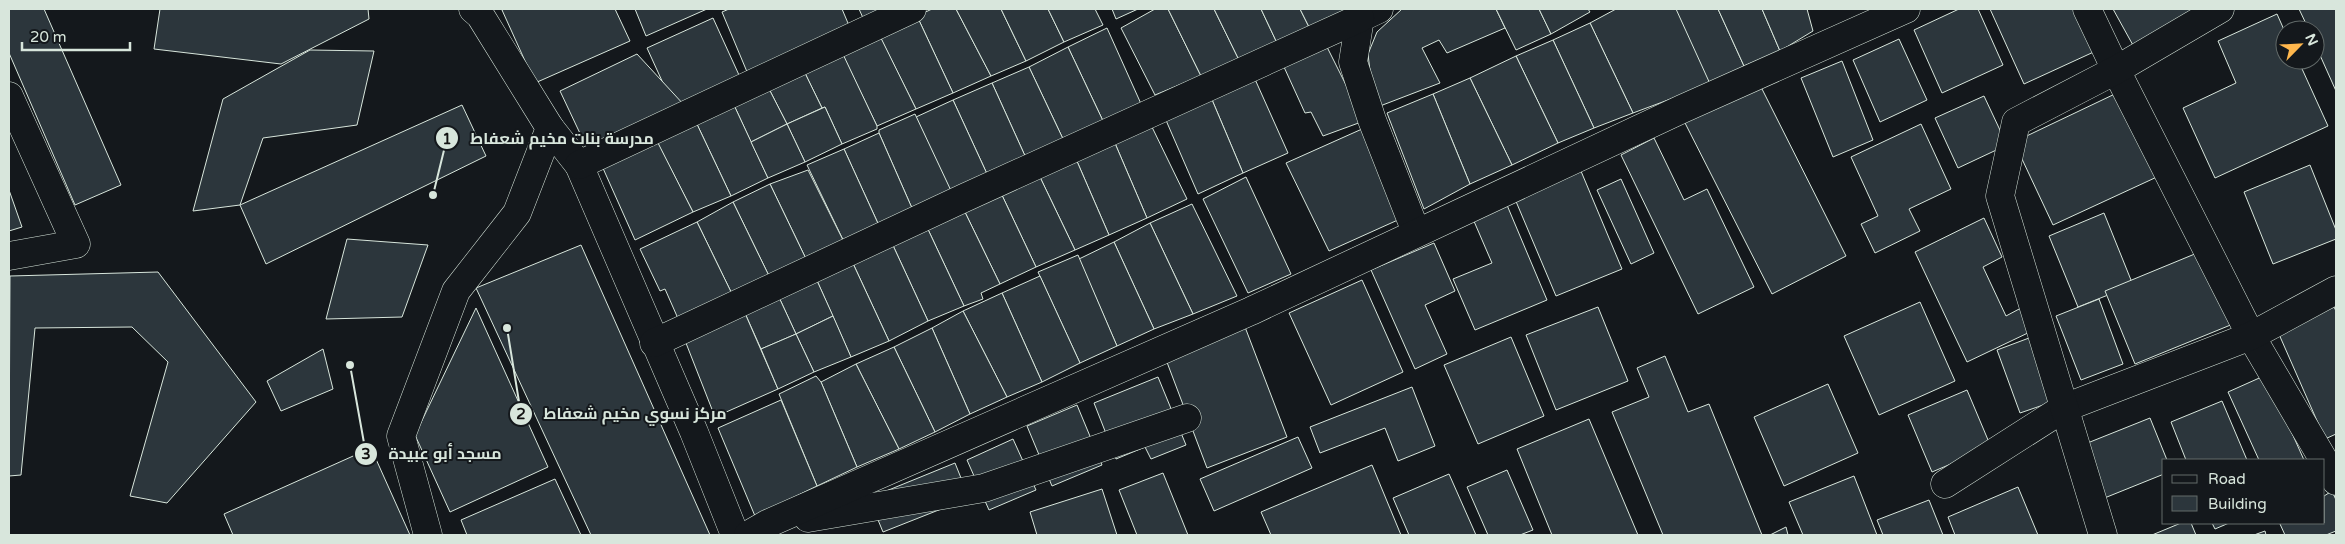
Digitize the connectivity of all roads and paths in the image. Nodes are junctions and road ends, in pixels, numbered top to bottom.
1 (473, 9) edge
2 (912, 9) edge
3 (1906, 9) edge
4 (2088, 9) edge
5 (2220, 9) edge
6 (1369, 13) edge
7 (2116, 70) junction
8 (9, 96) edge
9 (550, 128) junction
10 (579, 165) junction
11 (1416, 232) junction
12 (9, 256) edge
13 (2336, 290) edge
14 (2251, 336) junction
15 (654, 343) junction
16 (2064, 408) junction
17 (1187, 418) dead end
18 (2324, 459) edge
19 (2325, 461) edge
20 (2336, 480) edge
21 (1945, 484) dead end
22 (757, 530) edge
23 (428, 535) edge
24 (735, 535) edge
25 (2103, 535) edge

1 - 9 street
2 - 10 street
3 - 11 street
4 - 7 street
5 - 7 street
6 - 11 street
6 - 15 street
7 - 14 street
7 - 16 street
8 - 12 street
9 - 10 street
9 - 23 street
10 - 15 street
11 - 22 street
13 - 14 street
14 - 16 street
14 - 18 street
15 - 24 street
16 - 21 street
16 - 25 street
17 - 22 street
19 - 20 street

